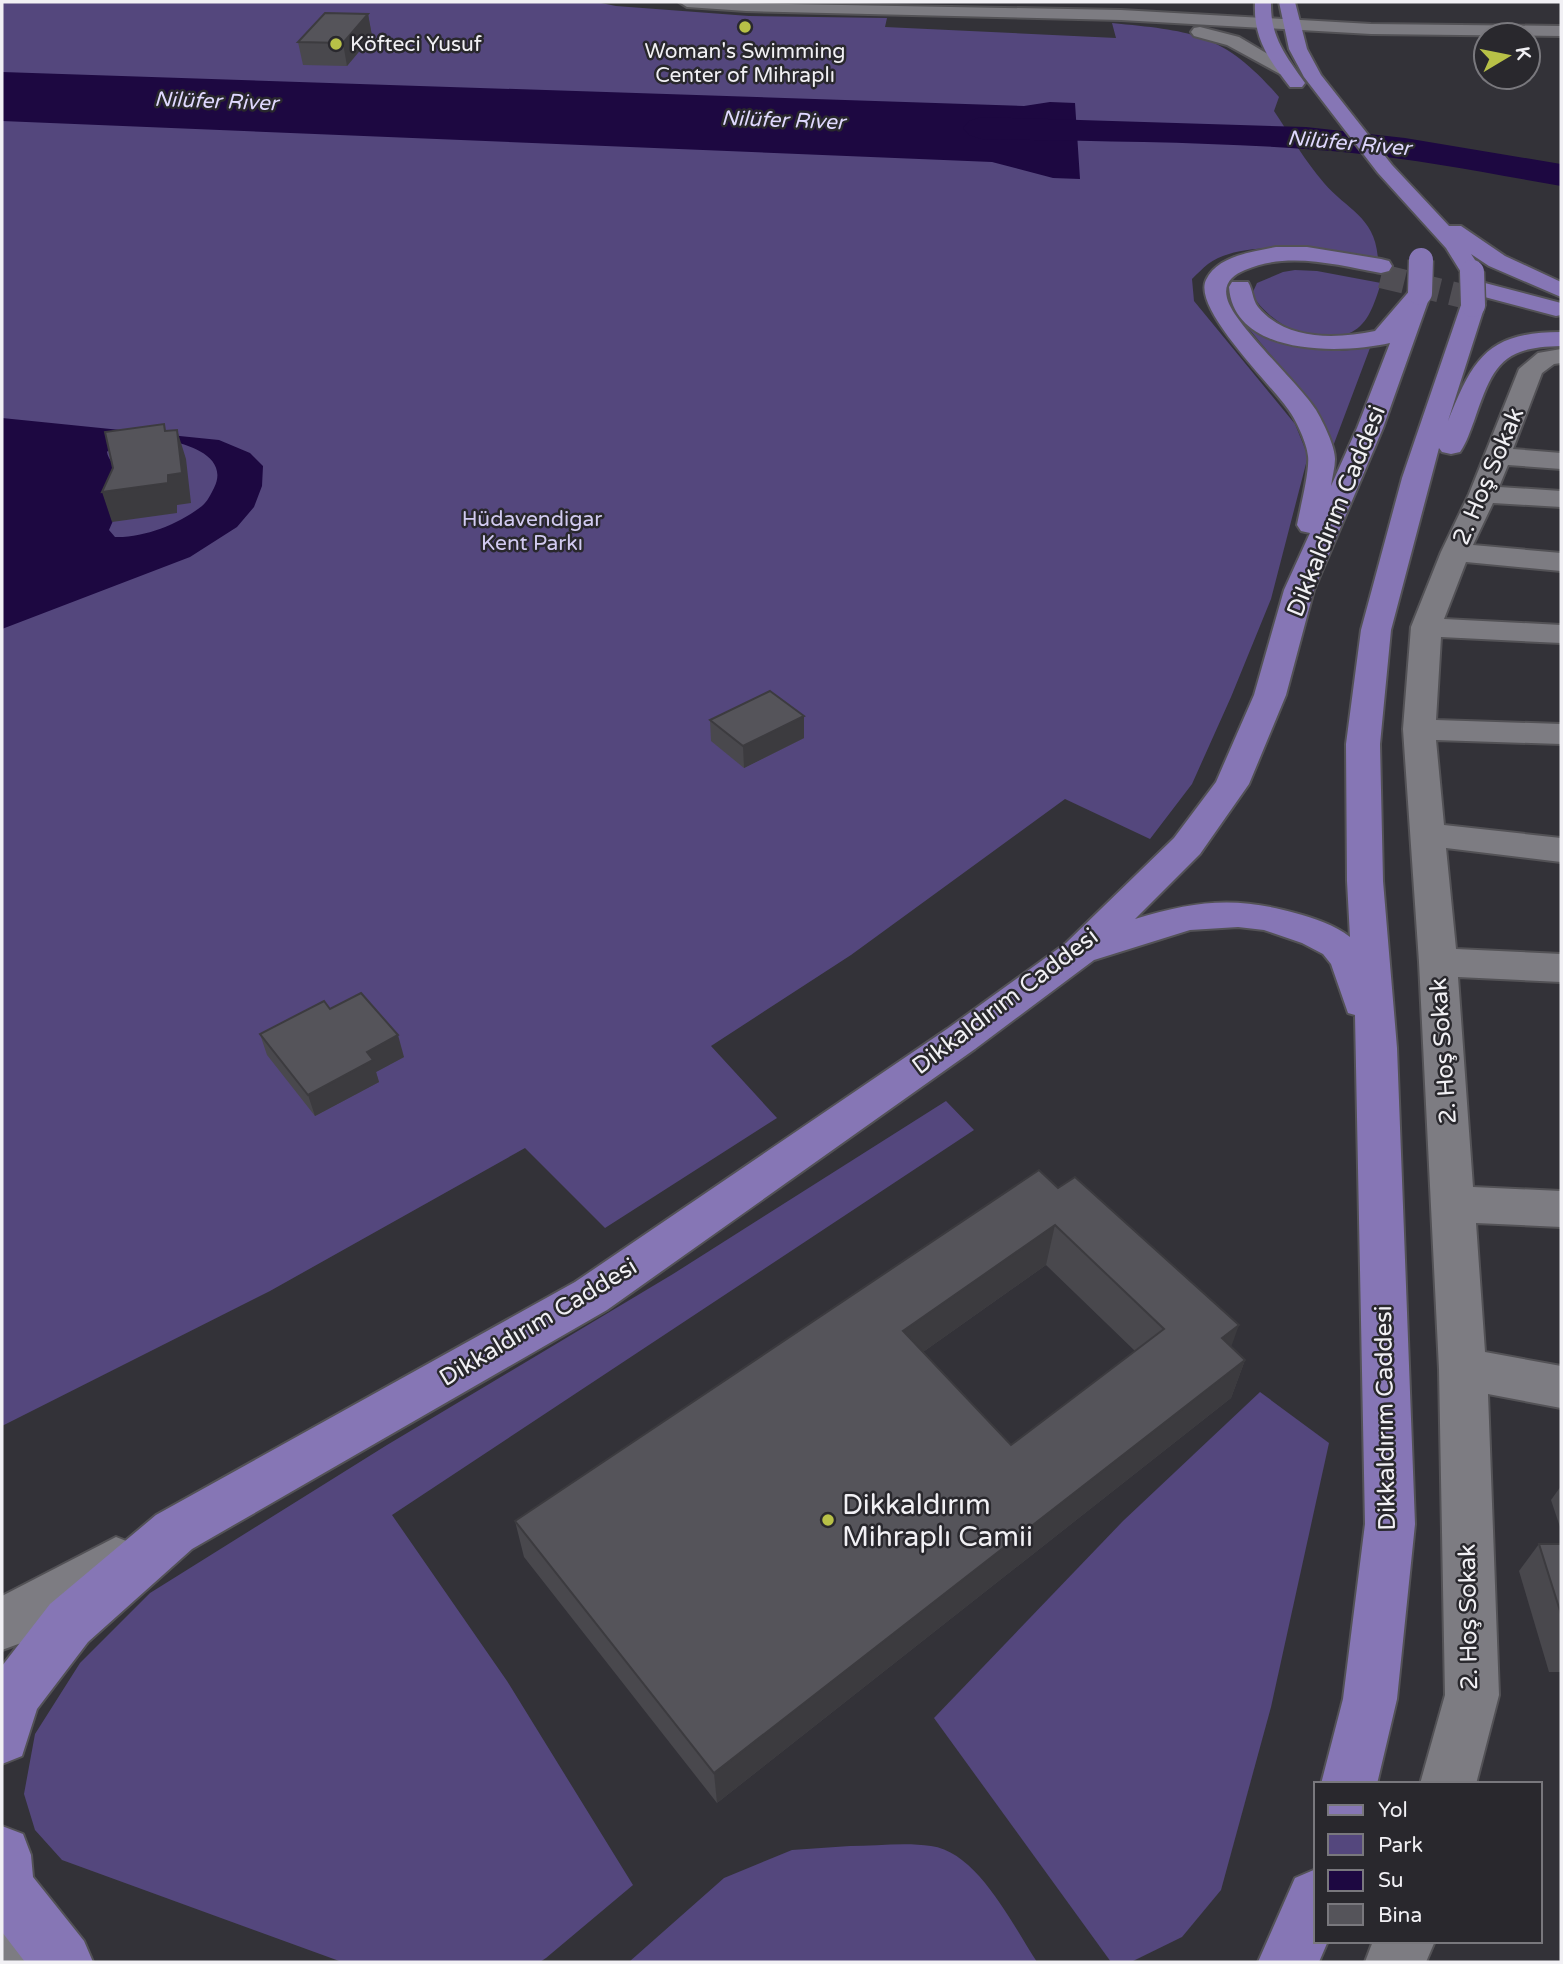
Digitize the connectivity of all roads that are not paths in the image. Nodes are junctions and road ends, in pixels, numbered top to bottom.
1 (687, 2) edge
2 (1261, 2) edge
3 (1287, 2) edge
4 (964, 6) edge
5 (1071, 14) junction
6 (1180, 18) junction
7 (1136, 20) junction
8 (1262, 28) junction
9 (1292, 30) junction
10 (1561, 31) edge
11 (1373, 33) junction
12 (1472, 37) edge
13 (1542, 37) edge
14 (1561, 37) edge
15 (1286, 70) junction
16 (1313, 77) junction
17 (1420, 205) junction
18 (1421, 277) junction
19 (1561, 290) edge
20 (1479, 292) junction
21 (1561, 310) edge
22 (1561, 321) edge
23 (1561, 338) edge
24 (1561, 356) edge
25 (1496, 456) junction
26 (1561, 461) edge
27 (1483, 494) junction
28 (1561, 499) edge
29 (1455, 552) junction
30 (1561, 562) edge
31 (1394, 564) junction
32 (1299, 590) junction
33 (1426, 627) junction
34 (1561, 634) edge
35 (1419, 729) junction
36 (1561, 734) edge
37 (1426, 834) junction
38 (1561, 850) edge
39 (1079, 952) junction
40 (1438, 962) junction
41 (1561, 968) edge
42 (1377, 1048) junction
43 (1453, 1205) junction
44 (1561, 1209) edge
45 (1462, 1369) junction
46 (1561, 1387) edge
47 (174, 1532) junction
48 (2, 1624) edge
49 (2, 1735) edge
50 (1349, 1782) edge
51 (1449, 1782) edge
52 (2, 1855) edge
53 (1314, 1904) edge
54 (2, 1943) edge
55 (1317, 1943) edge
56 (1404, 1943) edge
57 (60, 1962) edge
58 (1288, 1962) edge
59 (1314, 1962) edge
60 (1395, 1962) edge

1 - 4 street
2 - 6 street
2 - 8 main road
3 - 9 main road
3 - 11 street
4 - 5 street
5 - 6 street
5 - 7 street
6 - 8 street
7 - 8 street
7 - 15 street
8 - 9 street
8 - 15 main road
9 - 11 street
9 - 16 main road
10 - 11 street
11 - 12 street
11 - 16 street
13 - 14 street
15 - 18 main road
16 - 17 main road
17 - 19 main road
17 - 20 main road
18 - 32 main road, Dikkaldırım Caddesi
18 - 32 main road
20 - 21 main road
20 - 22 main road
20 - 31 main road, Dikkaldırım Caddesi
23 - 31 main road
24 - 25 street, 2. Hoş Sokak
25 - 26 street
25 - 27 street, 2. Hoş Sokak
27 - 28 street
27 - 29 street, 2. Hoş Sokak
29 - 30 street
29 - 33 street, 2. Hoş Sokak
31 - 42 main road, Dikkaldırım Caddesi
32 - 39 main road, Dikkaldırım Caddesi
33 - 34 street
33 - 35 street, 2. Hoş Sokak
35 - 36 street
35 - 37 street, 2. Hoş Sokak
37 - 38 street
37 - 40 street, 2. Hoş Sokak
39 - 42 main road
39 - 47 main road, Dikkaldırım Caddesi
40 - 41 street
40 - 43 street, 2. Hoş Sokak
42 - 50 main road, Dikkaldırım Caddesi
43 - 44 street
43 - 45 street, 2. Hoş Sokak
45 - 46 street
45 - 51 street, 2. Hoş Sokak
47 - 48 street
47 - 49 main road, Dikkaldırım Caddesi
52 - 57 main road
53 - 58 main road
54 - 57 street
55 - 59 main road
56 - 60 street

